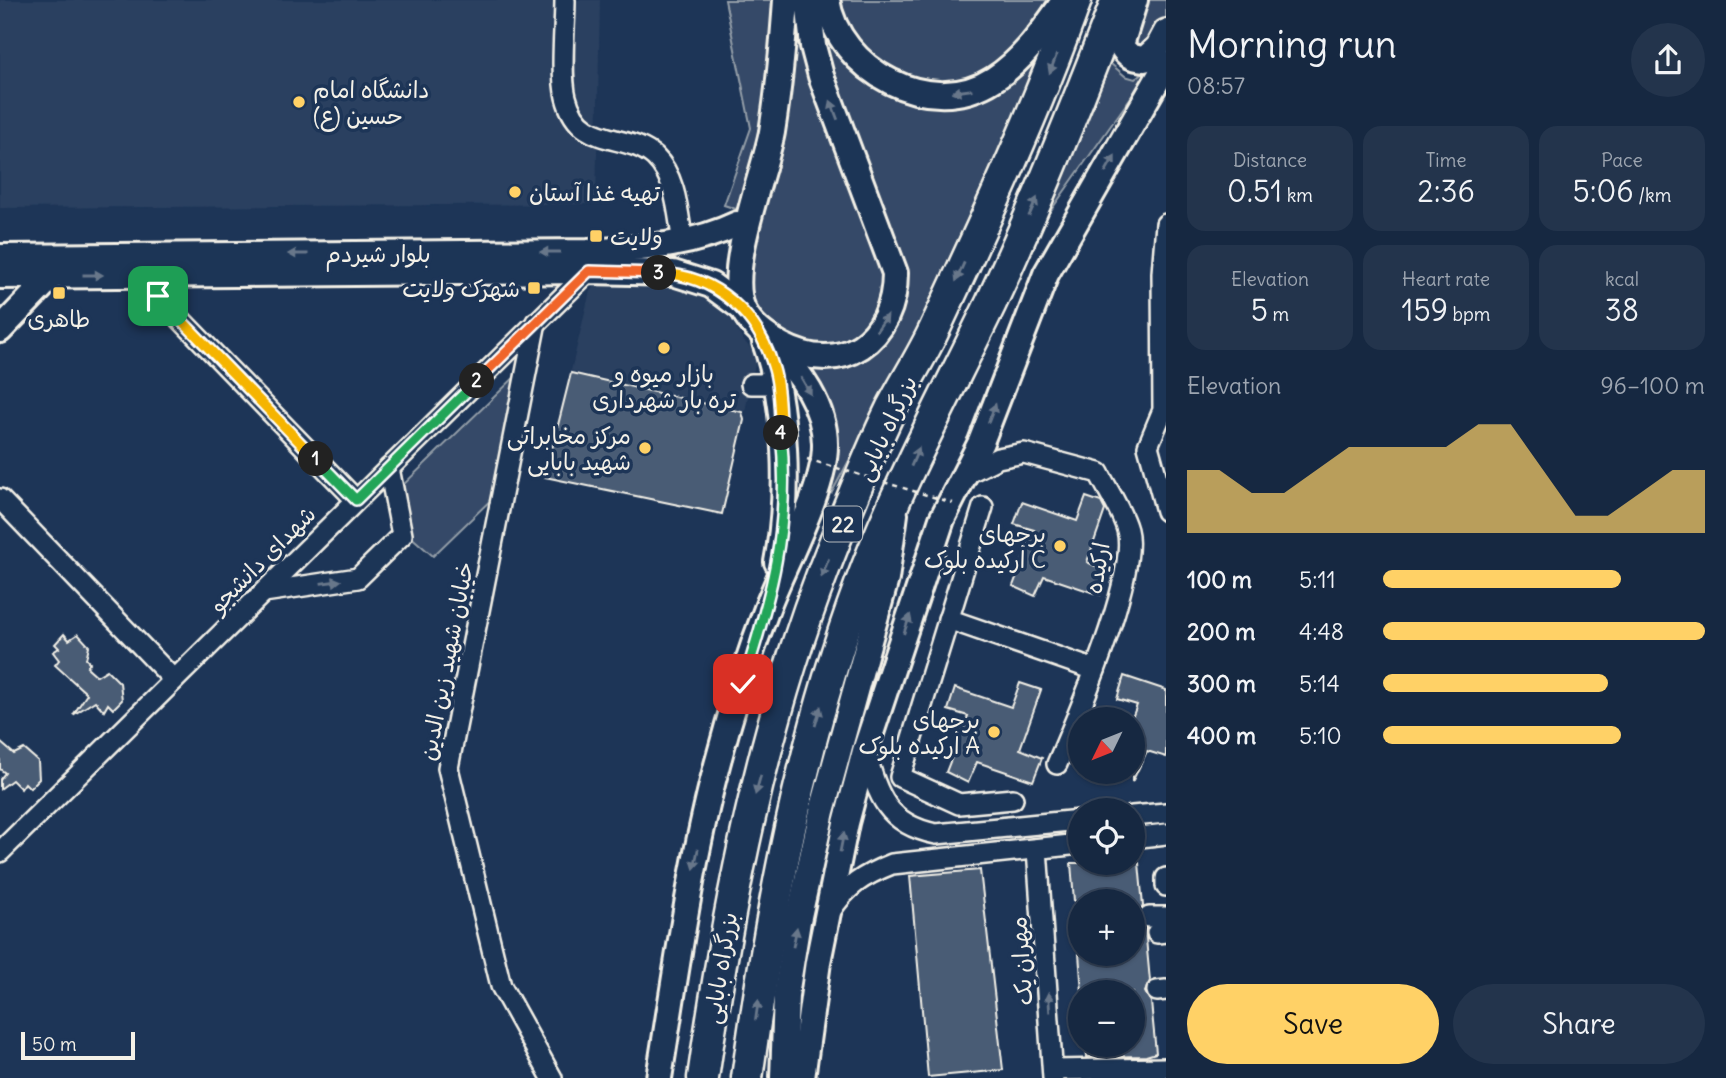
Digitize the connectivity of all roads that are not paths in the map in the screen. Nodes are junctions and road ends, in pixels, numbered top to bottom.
1 (565, 0) edge
2 (786, 0) edge
3 (808, 0) edge
4 (827, 0) edge
5 (1065, 0) edge
6 (1076, 0) edge
7 (1117, 0) edge
8 (1135, 0) edge
9 (1166, 32) edge
10 (1166, 65) edge
11 (743, 220) junction
12 (1166, 224) edge
13 (678, 244) junction
14 (0, 257) edge
15 (588, 261) junction
16 (53, 266) junction
17 (1164, 272) edge
18 (0, 276) edge
19 (670, 279) junction
20 (158, 296) dead end
21 (742, 308) junction
22 (537, 323) junction
23 (0, 330) edge
24 (762, 335) junction
25 (775, 371) junction
26 (751, 384) dead end
27 (1164, 414) edge
28 (389, 468) junction
29 (966, 474) junction
30 (0, 499) edge
31 (356, 500) junction
32 (895, 505) junction
33 (983, 507) dead end
34 (1166, 510) edge
35 (264, 592) junction
36 (769, 604) junction
37 (948, 619) junction
38 (1095, 670) junction
39 (174, 680) junction
40 (865, 751) junction
41 (1057, 764) dead end
42 (1013, 799) dead end
43 (1166, 813) edge
44 (1145, 815) edge
45 (1068, 821) edge
46 (936, 834) junction
47 (1166, 835) edge
48 (1145, 837) edge
49 (3, 843) edge
50 (1068, 845) edge
51 (1037, 849) junction
52 (934, 857) junction
53 (1166, 877) edge
54 (1166, 886) edge
55 (827, 916) junction
56 (674, 987) junction
57 (1166, 1068) edge
58 (1052, 1075) edge
59 (552, 1078) edge
60 (659, 1078) edge
61 (677, 1078) edge
62 (703, 1078) edge
63 (747, 1078) edge
64 (783, 1078) edge
65 (802, 1078) edge

1 - 13 street
2 - 11 main road
24 -> 3 main road
5 -> 4 main road
6 -> 62 highway, بزرگراه بابایی / 22
32 -> 7 highway, بزرگراه بابایی / 22
8 - 9 main road
29 -> 10 main road
11 - 13 main road, بلوار شیردم
11 - 21 main road
12 - 17 street
13 - 15 main road, بلوار شیردم
13 - 19 main road
14 - 16 main road, بلوار شیردم
15 - 16 main road, بلوار شیردم
15 - 19 main road, بلوار شیردم
15 - 22 street, شهدای دانشجو
16 - 18 main road, بلوار شیردم
16 - 23 main road
17 - 27 street
19 - 21 main road, بلوار شیردم
20 - 31 street
21 - 24 main road, بلوار شیردم
22 - 28 street, شهدای دانشجو
22 - 59 street, خیابان شهید زین الدین
24 - 25 main road
24 -> 36 main road
25 - 26 street
25 - 36 main road
27 - 34 street
28 - 31 street, شهدای دانشجو
35 -> 28 street
29 - 38 street, ارکیده
40 -> 29 main road
30 - 39 street
31 - 35 street, شهدای دانشجو
63 -> 32 highway, بزرگراه بابایی / 22
64 -> 32 main road
33 - 37 street
35 - 39 street, شهدای دانشجو
36 -> 56 main road
37 - 38 street
37 - 42 street
38 - 41 street, ارکیده
39 - 49 street, شهدای دانشجو
40 - 46 street
55 -> 40 main road
43 - 44 street
45 - 46 street
46 - 52 street
47 - 48 street
50 - 51 street
51 - 52 street
58 -> 51 street, مهران یک
52 - 55 street
53 - 54 street
55 - 65 main road
56 - 60 main road
56 - 61 main road
57 - 58 street

